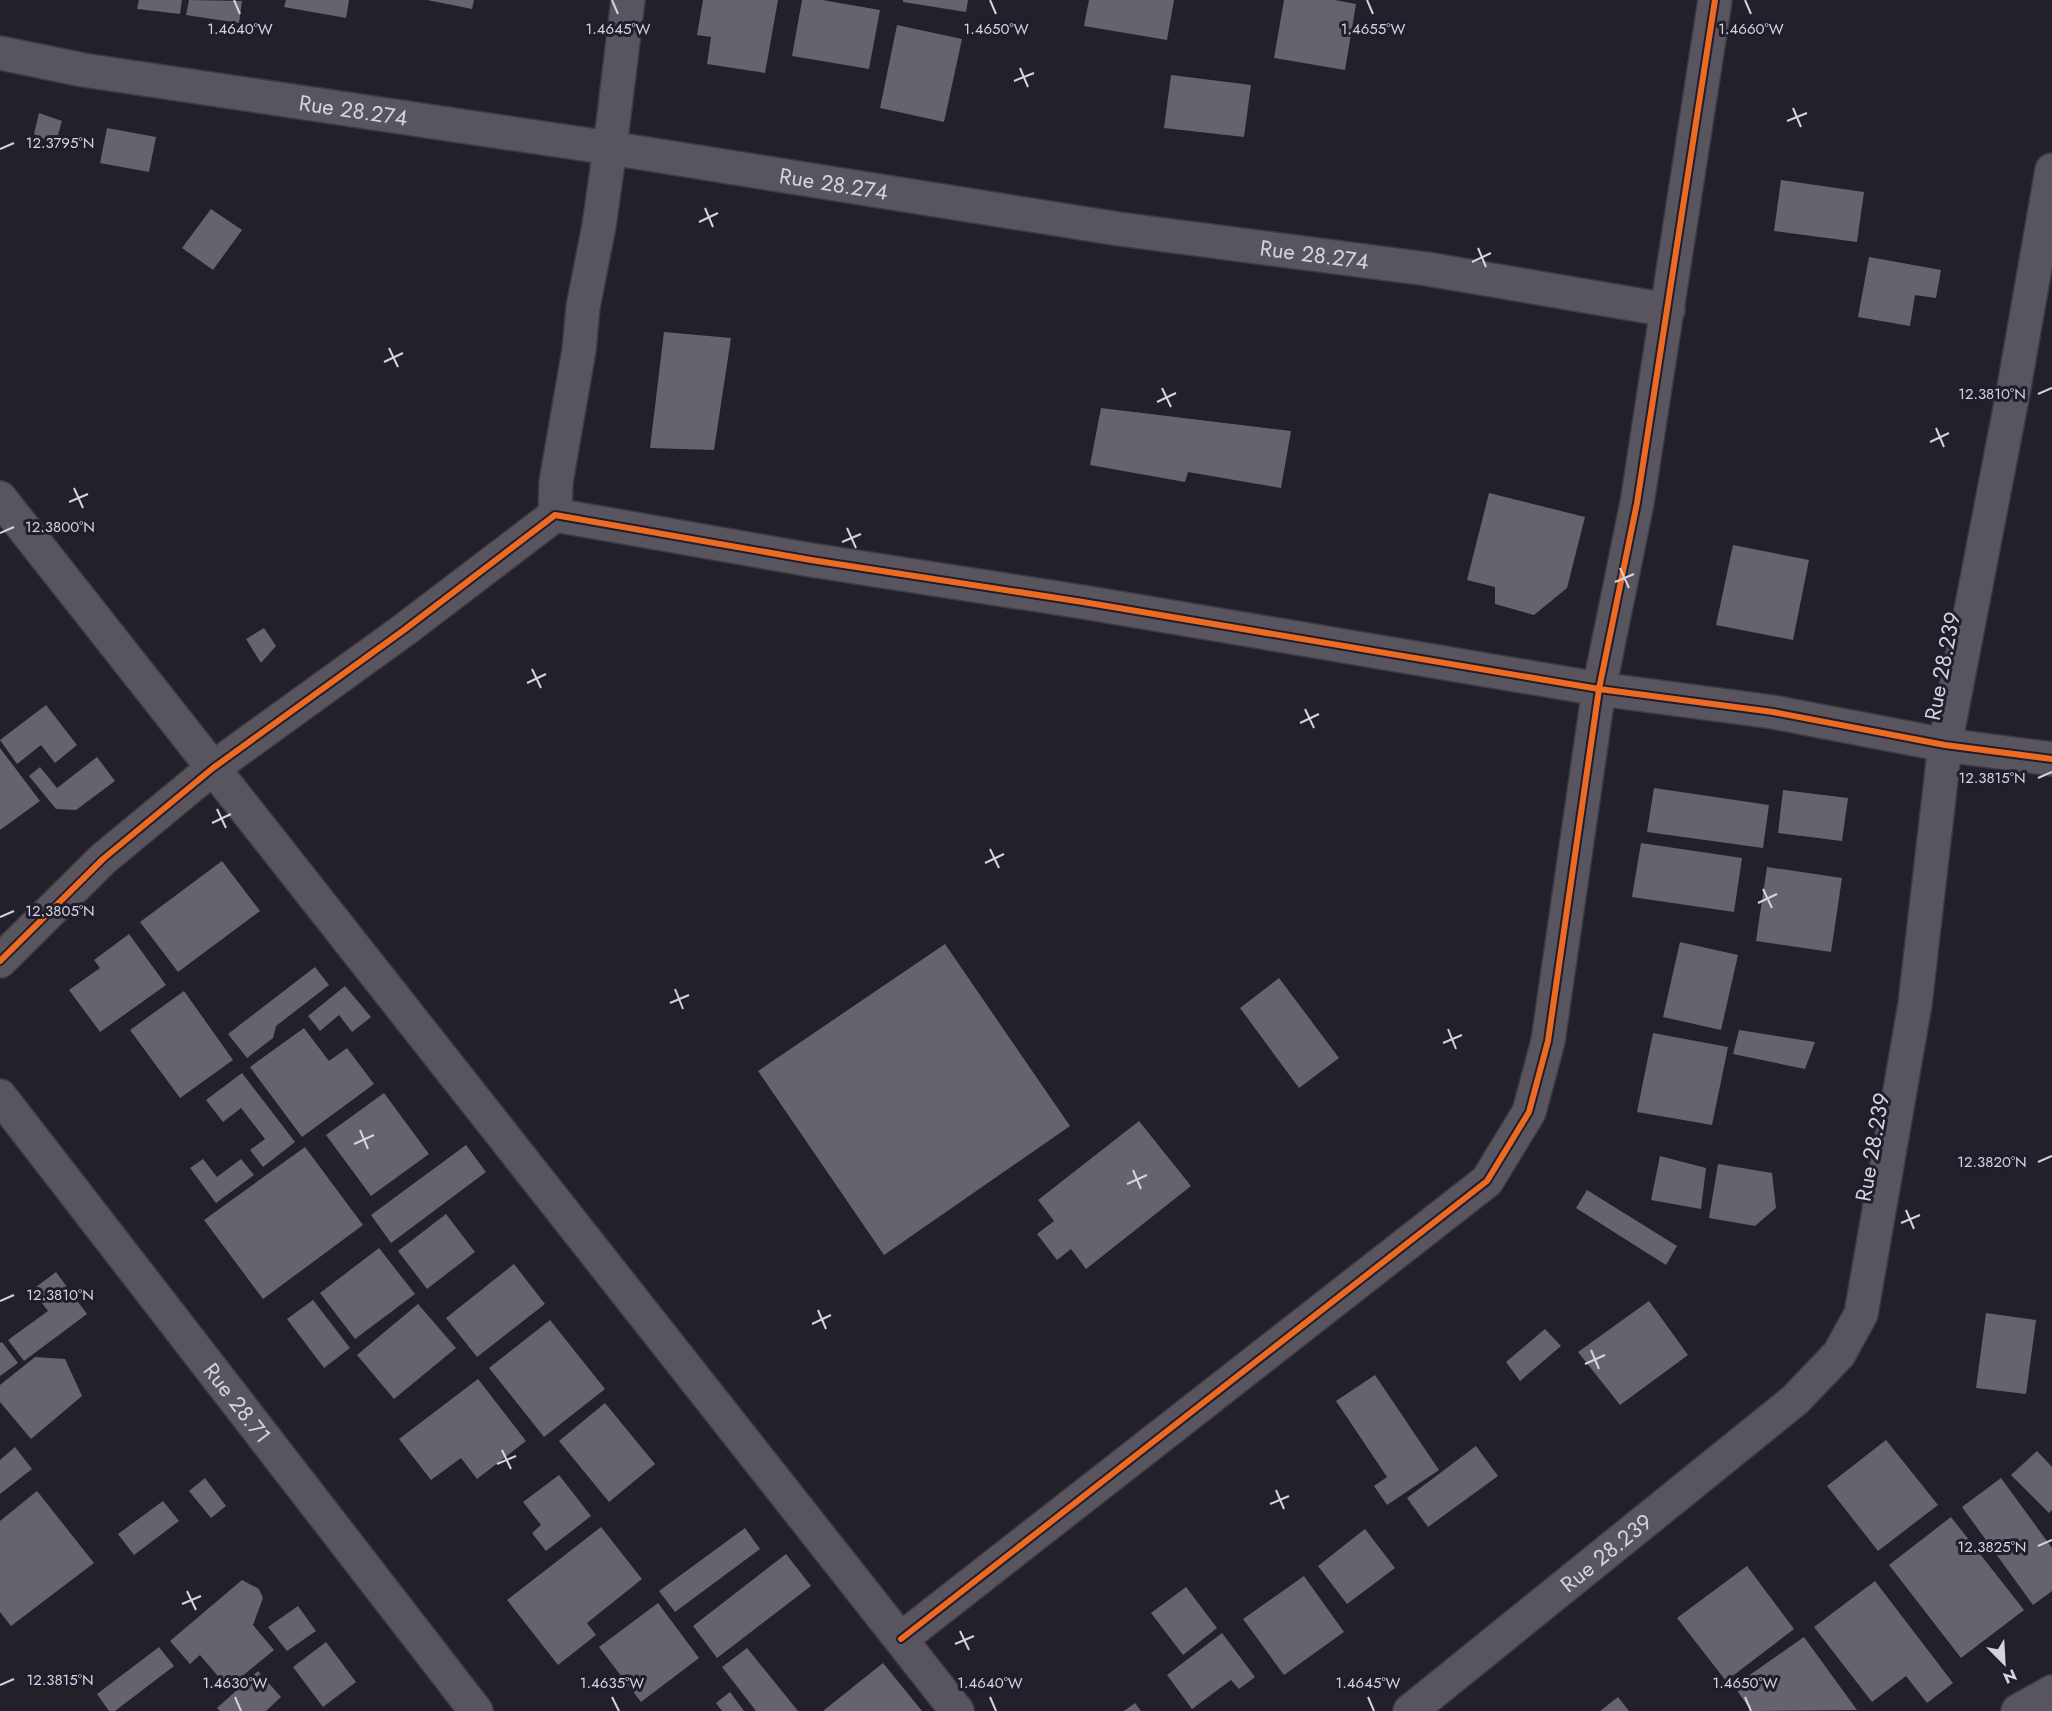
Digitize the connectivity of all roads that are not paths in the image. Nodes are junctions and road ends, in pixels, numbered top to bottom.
1 (628, 0) edge
2 (1715, 0) edge
3 (0, 53) edge
4 (610, 147) junction
5 (2052, 170) edge
6 (1668, 310) junction
7 (0, 498) edge
8 (555, 515) junction
9 (1599, 689) junction
10 (1945, 745) junction
11 (2052, 759) edge
12 (213, 768) junction
13 (0, 961) edge
14 (0, 1096) edge
15 (901, 1639) junction
16 (2052, 1692) edge
17 (476, 1711) edge
18 (957, 1711) edge
19 (1410, 1711) edge
20 (2018, 1711) edge

1 - 4 street
2 - 6 street
3 - 4 street, Rue 28.274
4 - 6 street, Rue 28.274
4 - 8 street
5 - 10 street, Rue 28.239
6 - 9 street
7 - 12 street
8 - 9 street
8 - 12 street
9 - 10 street
9 - 15 street
10 - 11 street
10 - 19 street, Rue 28.239
12 - 13 street
12 - 15 street
14 - 17 street, Rue 28.71
15 - 18 street
16 - 20 street

